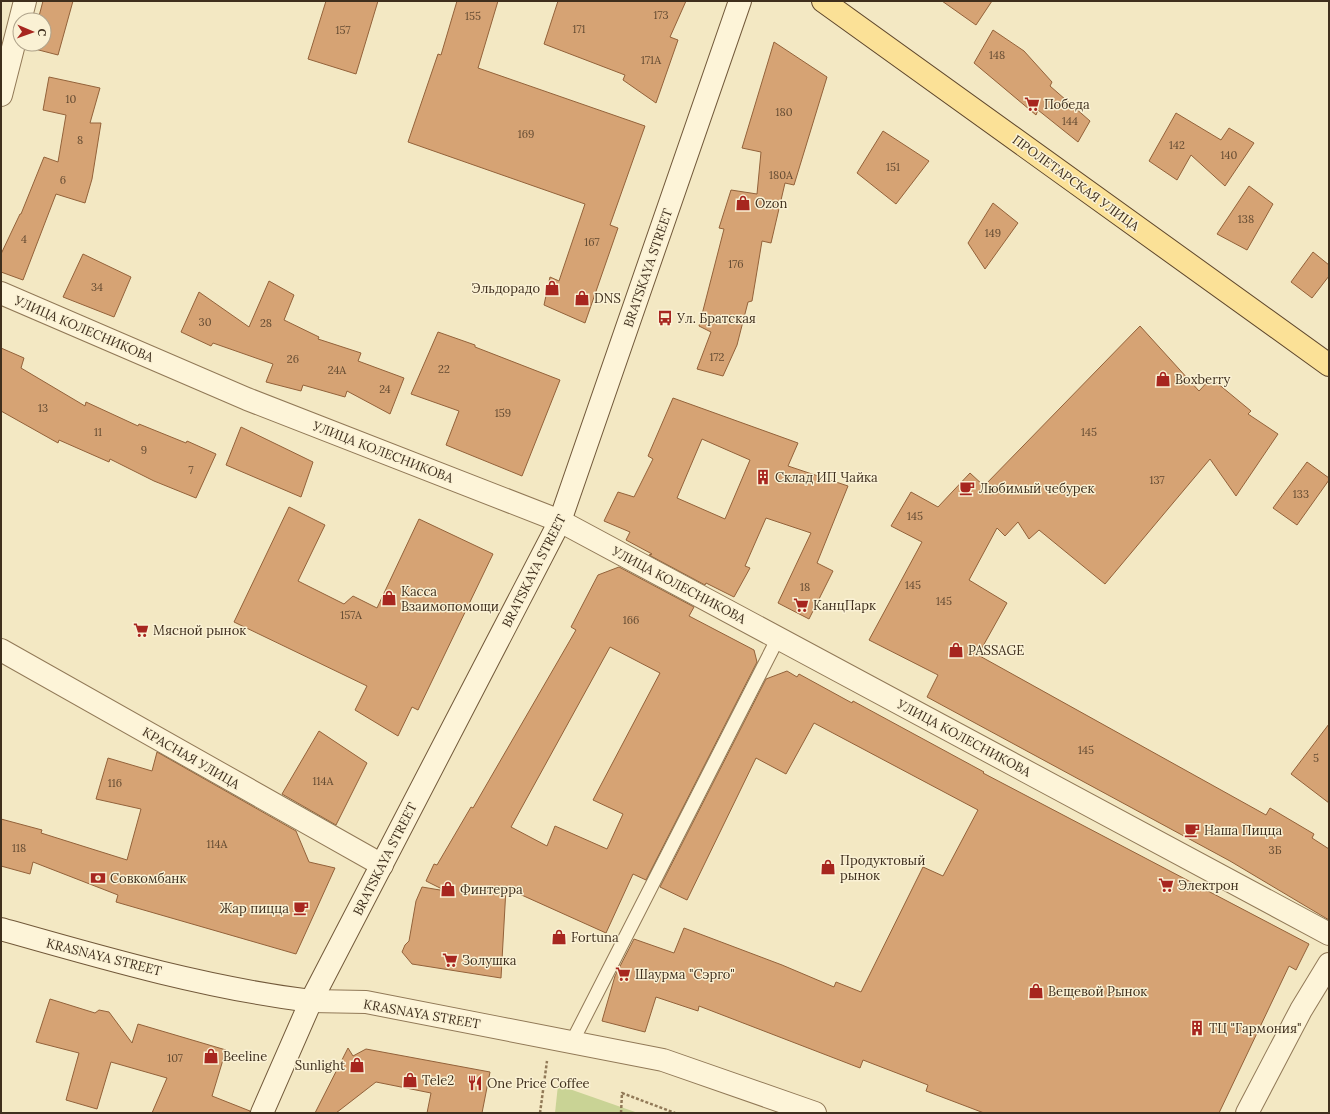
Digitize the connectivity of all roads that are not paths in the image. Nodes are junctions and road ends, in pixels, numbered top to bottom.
1 (25, 1) edge
2 (740, 1) edge
3 (822, 1) edge
4 (1, 95) edge
5 (1, 293) edge
6 (1329, 365) edge
7 (560, 521) junction
8 (778, 638) junction
9 (1, 650) edge
10 (382, 865) junction
11 (1, 930) edge
12 (1329, 934) edge
13 (1329, 964) edge
14 (311, 1001) junction
15 (572, 1042) junction
16 (262, 1113) edge
17 (815, 1113) edge
18 (1247, 1113) edge

1 - 4 street
2 - 7 street, BRATSKAYA STREET
3 - 6 main road, ПРОЛЕТАРСКАЯ УЛИЦА
5 - 7 street, УЛИЦА КОЛЕСНИКОВА
7 - 8 street, УЛИЦА КОЛЕСНИКОВА
7 - 10 street, BRATSKAYA STREET
8 - 12 street, УЛИЦА КОЛЕСНИКОВА
8 - 15 lane
9 - 10 street, КРАСНАЯ УЛИЦА
10 - 14 street, BRATSKAYA STREET
11 - 14 street, KRASNAYA STREET
13 - 18 street
14 - 15 street, KRASNAYA STREET
14 - 16 street, BRATSKAYA STREET
15 - 17 street, KRASNAYA STREET

